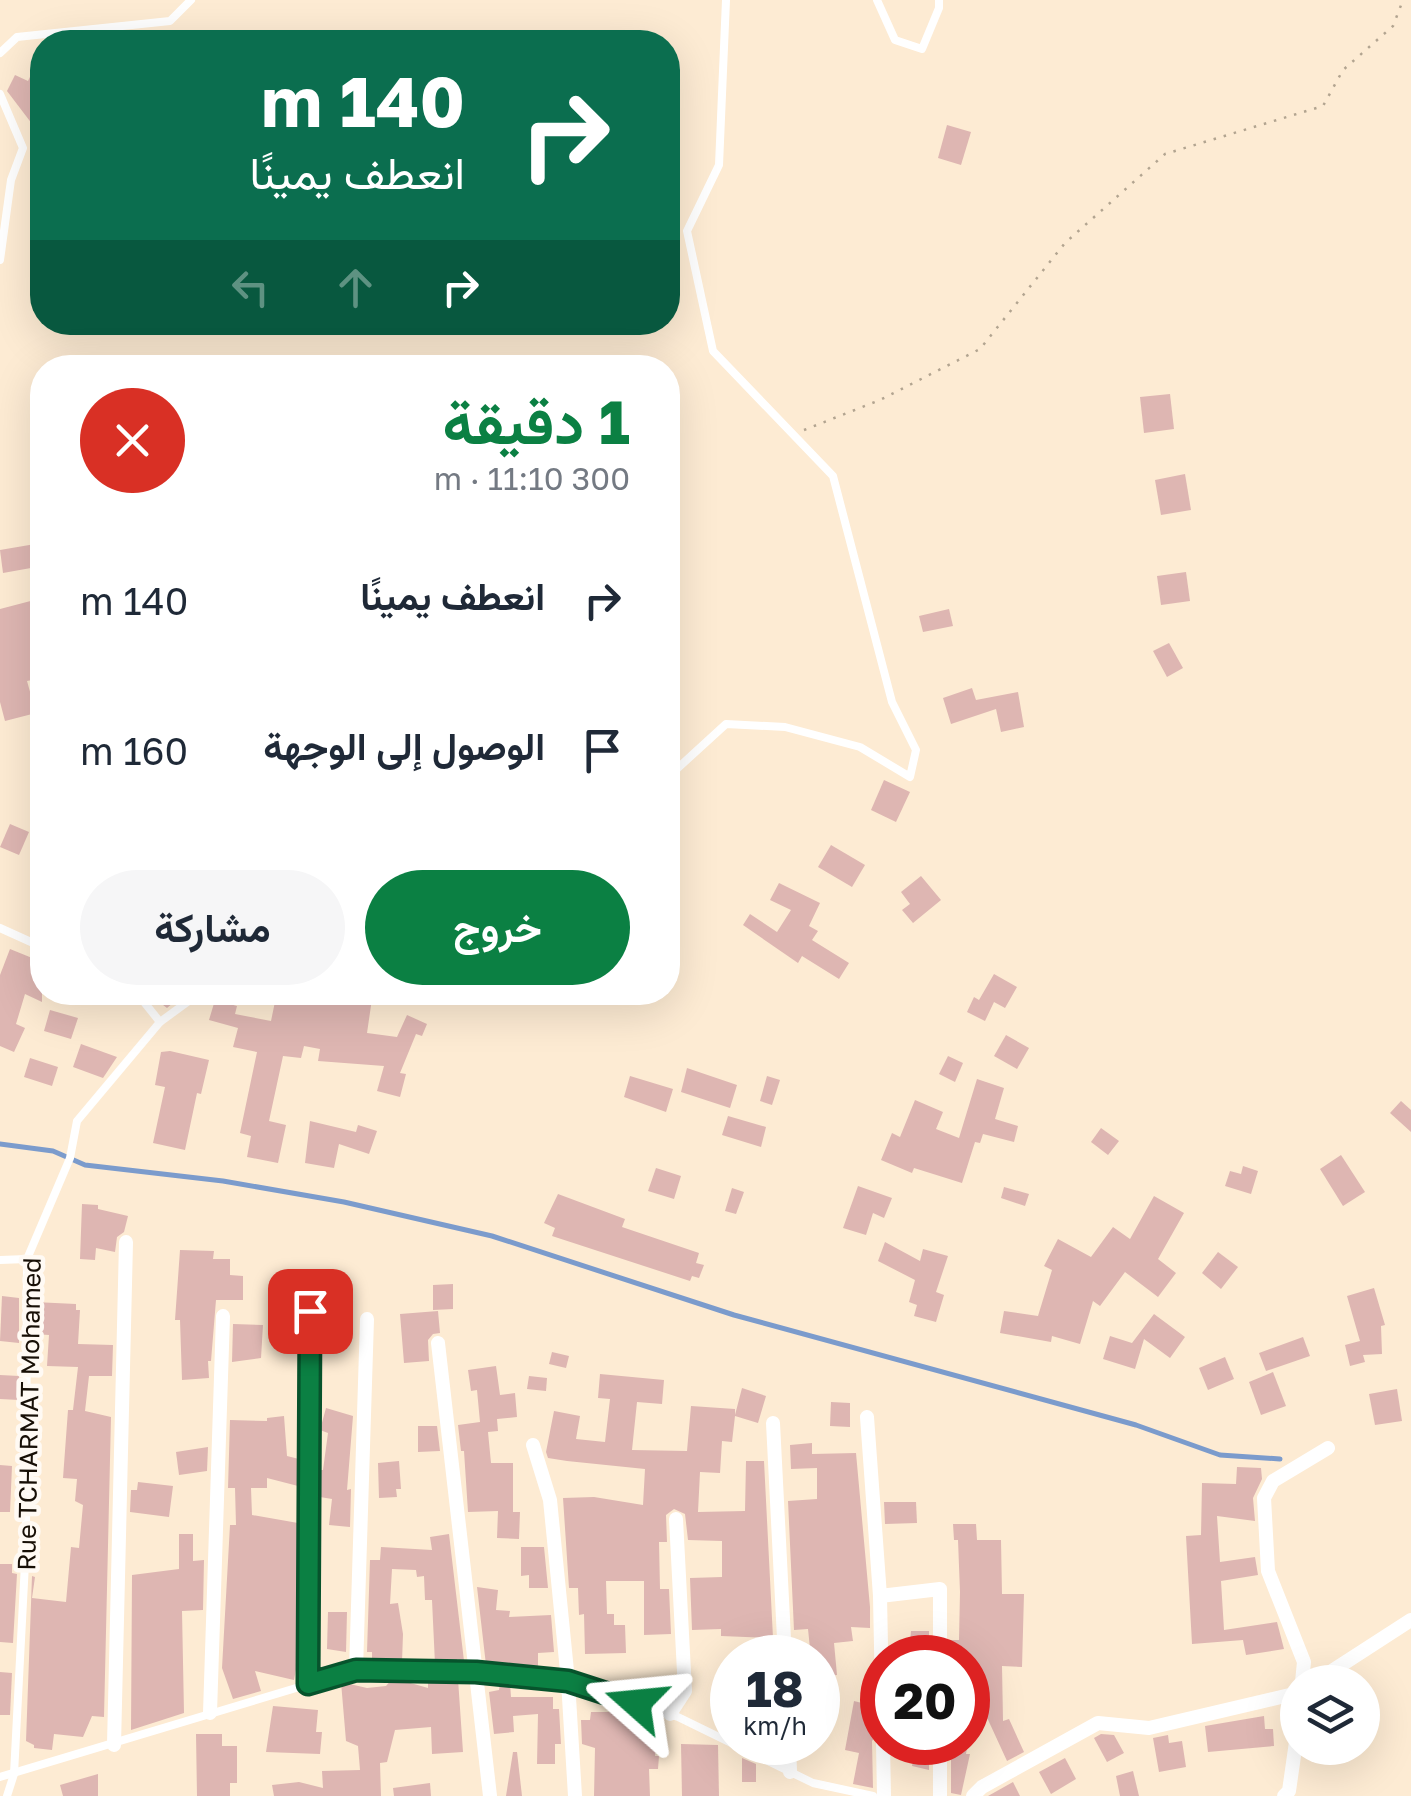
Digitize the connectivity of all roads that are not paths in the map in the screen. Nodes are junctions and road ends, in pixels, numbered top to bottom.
1 (191, 0) edge
2 (726, 0) edge
3 (876, 0) edge
4 (939, 0) edge
5 (80, 30) edge
6 (30, 36) edge
7 (0, 53) edge
8 (0, 94) edge
9 (0, 260) edge
10 (680, 766) edge
11 (0, 928) edge
12 (30, 941) edge
13 (146, 1005) edge
14 (183, 1005) edge
15 (160, 1022) junction
16 (126, 1242) dead end
17 (27, 1259) junction
18 (0, 1260) edge
19 (310, 1311) dead end
20 (224, 1316) dead end
21 (367, 1319) dead end
22 (438, 1343) dead end
23 (868, 1417) dead end
24 (773, 1423) dead end
25 (532, 1444) dead end
26 (1328, 1448) dead end
27 (676, 1519) dead end
28 (880, 1596) junction
29 (1411, 1620) edge
30 (784, 1635) edge
31 (881, 1635) edge
32 (940, 1635) edge
33 (1304, 1665) edge
34 (1341, 1665) edge
35 (356, 1670) junction
36 (476, 1672) junction
37 (568, 1681) junction
38 (308, 1684) junction
39 (1280, 1696) edge
40 (210, 1713) junction
41 (670, 1714) junction
42 (114, 1745) junction
43 (790, 1765) edge
44 (884, 1765) edge
45 (940, 1765) edge
46 (1293, 1765) edge
47 (790, 1772) junction
48 (14, 1774) junction
49 (0, 1777) edge
50 (7, 1796) edge
51 (490, 1796) edge
52 (575, 1796) edge
53 (873, 1796) edge
54 (884, 1796) edge
55 (940, 1796) edge
56 (973, 1796) edge
57 (1284, 1796) edge

1 - 5 lane
2 - 10 lane
3 - 4 lane
6 - 7 lane
8 - 9 lane
11 - 12 lane
13 - 15 lane
14 - 15 lane, Rue TCHARMAT Mohamed
15 - 17 lane, Rue TCHARMAT Mohamed
16 - 42 street
17 - 18 lane
17 - 48 lane, Rue TCHARMAT Mohamed
19 - 38 street
20 - 40 street
21 - 35 street
22 - 36 street
23 - 28 street
24 - 30 street
25 - 37 street
26 - 33 street
27 - 41 street
28 - 31 street
28 - 32 street
29 - 34 street
35 - 36 lane
35 - 38 lane
36 - 37 lane
36 - 51 street
37 - 41 lane
37 - 52 street
38 - 40 lane
39 - 56 street
40 - 42 lane
41 - 47 lane
42 - 48 lane
43 - 47 street
44 - 54 street
45 - 55 street
46 - 57 street
47 - 53 lane
48 - 49 lane
48 - 50 lane, Rue TCHARMAT Mohamed

